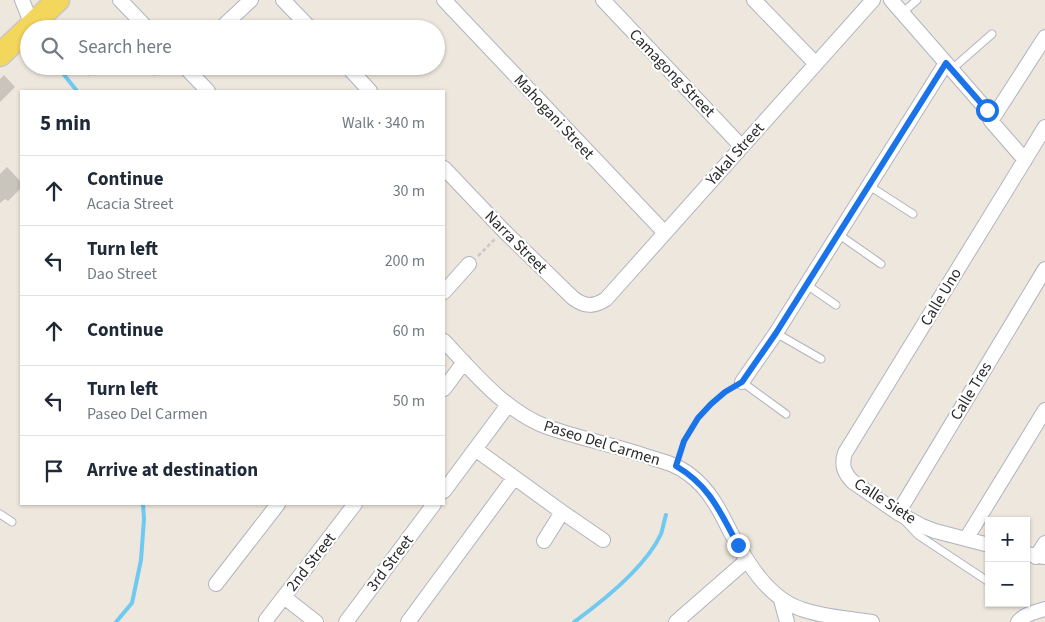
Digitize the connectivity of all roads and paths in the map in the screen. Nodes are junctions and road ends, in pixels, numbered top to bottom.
1 (22, 0) edge
2 (58, 0) edge
3 (120, 0) edge
4 (251, 0) edge
5 (283, 0) edge
6 (444, 0) edge
7 (602, 0) edge
8 (754, 0) edge
9 (873, 0) edge
10 (891, 0) edge
11 (917, 0) edge
12 (902, 13) junction
13 (30, 20) edge
14 (37, 20) edge
15 (139, 20) edge
16 (230, 20) edge
17 (302, 20) edge
18 (992, 34) dead end
19 (20, 36) edge
20 (1045, 37) edge
21 (0, 55) edge
22 (816, 64) junction
23 (949, 66) junction
24 (193, 75) edge
25 (355, 75) edge
26 (207, 90) edge
27 (369, 90) edge
28 (991, 115) junction
29 (1045, 127) edge
30 (742, 147) junction
31 (1027, 156) junction
32 (445, 169) edge
33 (868, 185) junction
34 (913, 214) dead end
35 (504, 231) junction
36 (665, 233) junction
37 (837, 234) junction
38 (470, 264) joint
39 (882, 264) dead end
40 (1045, 269) edge
41 (807, 285) junction
42 (445, 291) edge
43 (594, 305) joint
44 (836, 305) dead end
45 (776, 333) junction
46 (445, 341) edge
47 (821, 359) dead end
48 (464, 362) junction
49 (742, 382) junction
50 (445, 388) edge
51 (508, 405) junction
52 (1045, 410) edge
53 (786, 414) dead end
54 (475, 449) junction
55 (676, 466) junction
56 (843, 468) joint
57 (514, 478) junction
58 (445, 490) edge
59 (277, 505) edge
60 (354, 505) edge
61 (433, 505) edge
62 (562, 512) junction
63 (898, 513) junction
64 (0, 514) edge
65 (12, 522) dead end
66 (966, 539) junction
67 (603, 540) dead end
68 (544, 541) dead end
69 (1045, 543) edge
70 (985, 544) edge
71 (1036, 556) edge
72 (747, 560) junction
73 (985, 579) edge
74 (216, 584) dead end
75 (284, 597) junction
76 (781, 600) junction
77 (1045, 609) edge
78 (266, 620) dead end
79 (316, 622) edge
80 (346, 622) edge
81 (408, 622) edge
82 (676, 622) edge
83 (787, 622) edge
84 (872, 622) edge
85 (1018, 622) edge

1 - 13 street
2 - 14 main road
3 - 15 street
4 - 16 street
5 - 17 street
6 - 36 street, Mahogani Street
7 - 30 street, Camagong Street
8 - 22 street
9 - 22 street, Yakal Street
10 - 12 street
11 - 12 lane
12 - 23 street
18 - 23 lane
19 - 21 main road
20 - 28 street
22 - 30 street, Yakal Street
23 - 28 street
23 - 33 street
24 - 26 street
25 - 27 street
28 - 31 street
29 - 31 street, Calle Uno
30 - 36 street, Yakal Street
31 - 56 street, Calle Uno
32 - 35 street, Narra Street
33 - 34 lane
33 - 37 street
35 - 38 path
35 - 43 street, Narra Street
36 - 43 street, Yakal Street
37 - 39 lane
37 - 41 street
38 - 42 street
40 - 63 street, Calle Tres
41 - 44 lane
41 - 45 street
45 - 47 lane
45 - 49 street
46 - 48 street, Paseo Del Carmen
48 - 50 street
48 - 51 street, Paseo Del Carmen
49 - 53 lane
49 - 55 path
51 - 54 street
51 - 55 street, Paseo Del Carmen
52 - 66 street
54 - 57 street
54 - 58 street
55 - 72 street, Paseo Del Carmen
56 - 63 street, Calle Siete
57 - 62 street
57 - 81 street
59 - 74 street
60 - 75 street, 2nd Street
61 - 80 street, 3rd Street
62 - 67 street
62 - 68 street
63 - 66 street, Calle Siete
63 - 73 lane
64 - 65 lane
66 - 70 street, Calle Siete
69 - 71 street
72 - 76 street, Paseo Del Carmen
72 - 82 street
75 - 78 street, 2nd Street
75 - 79 street
76 - 83 street
76 - 84 street, Paseo Del Carmen
77 - 85 street

